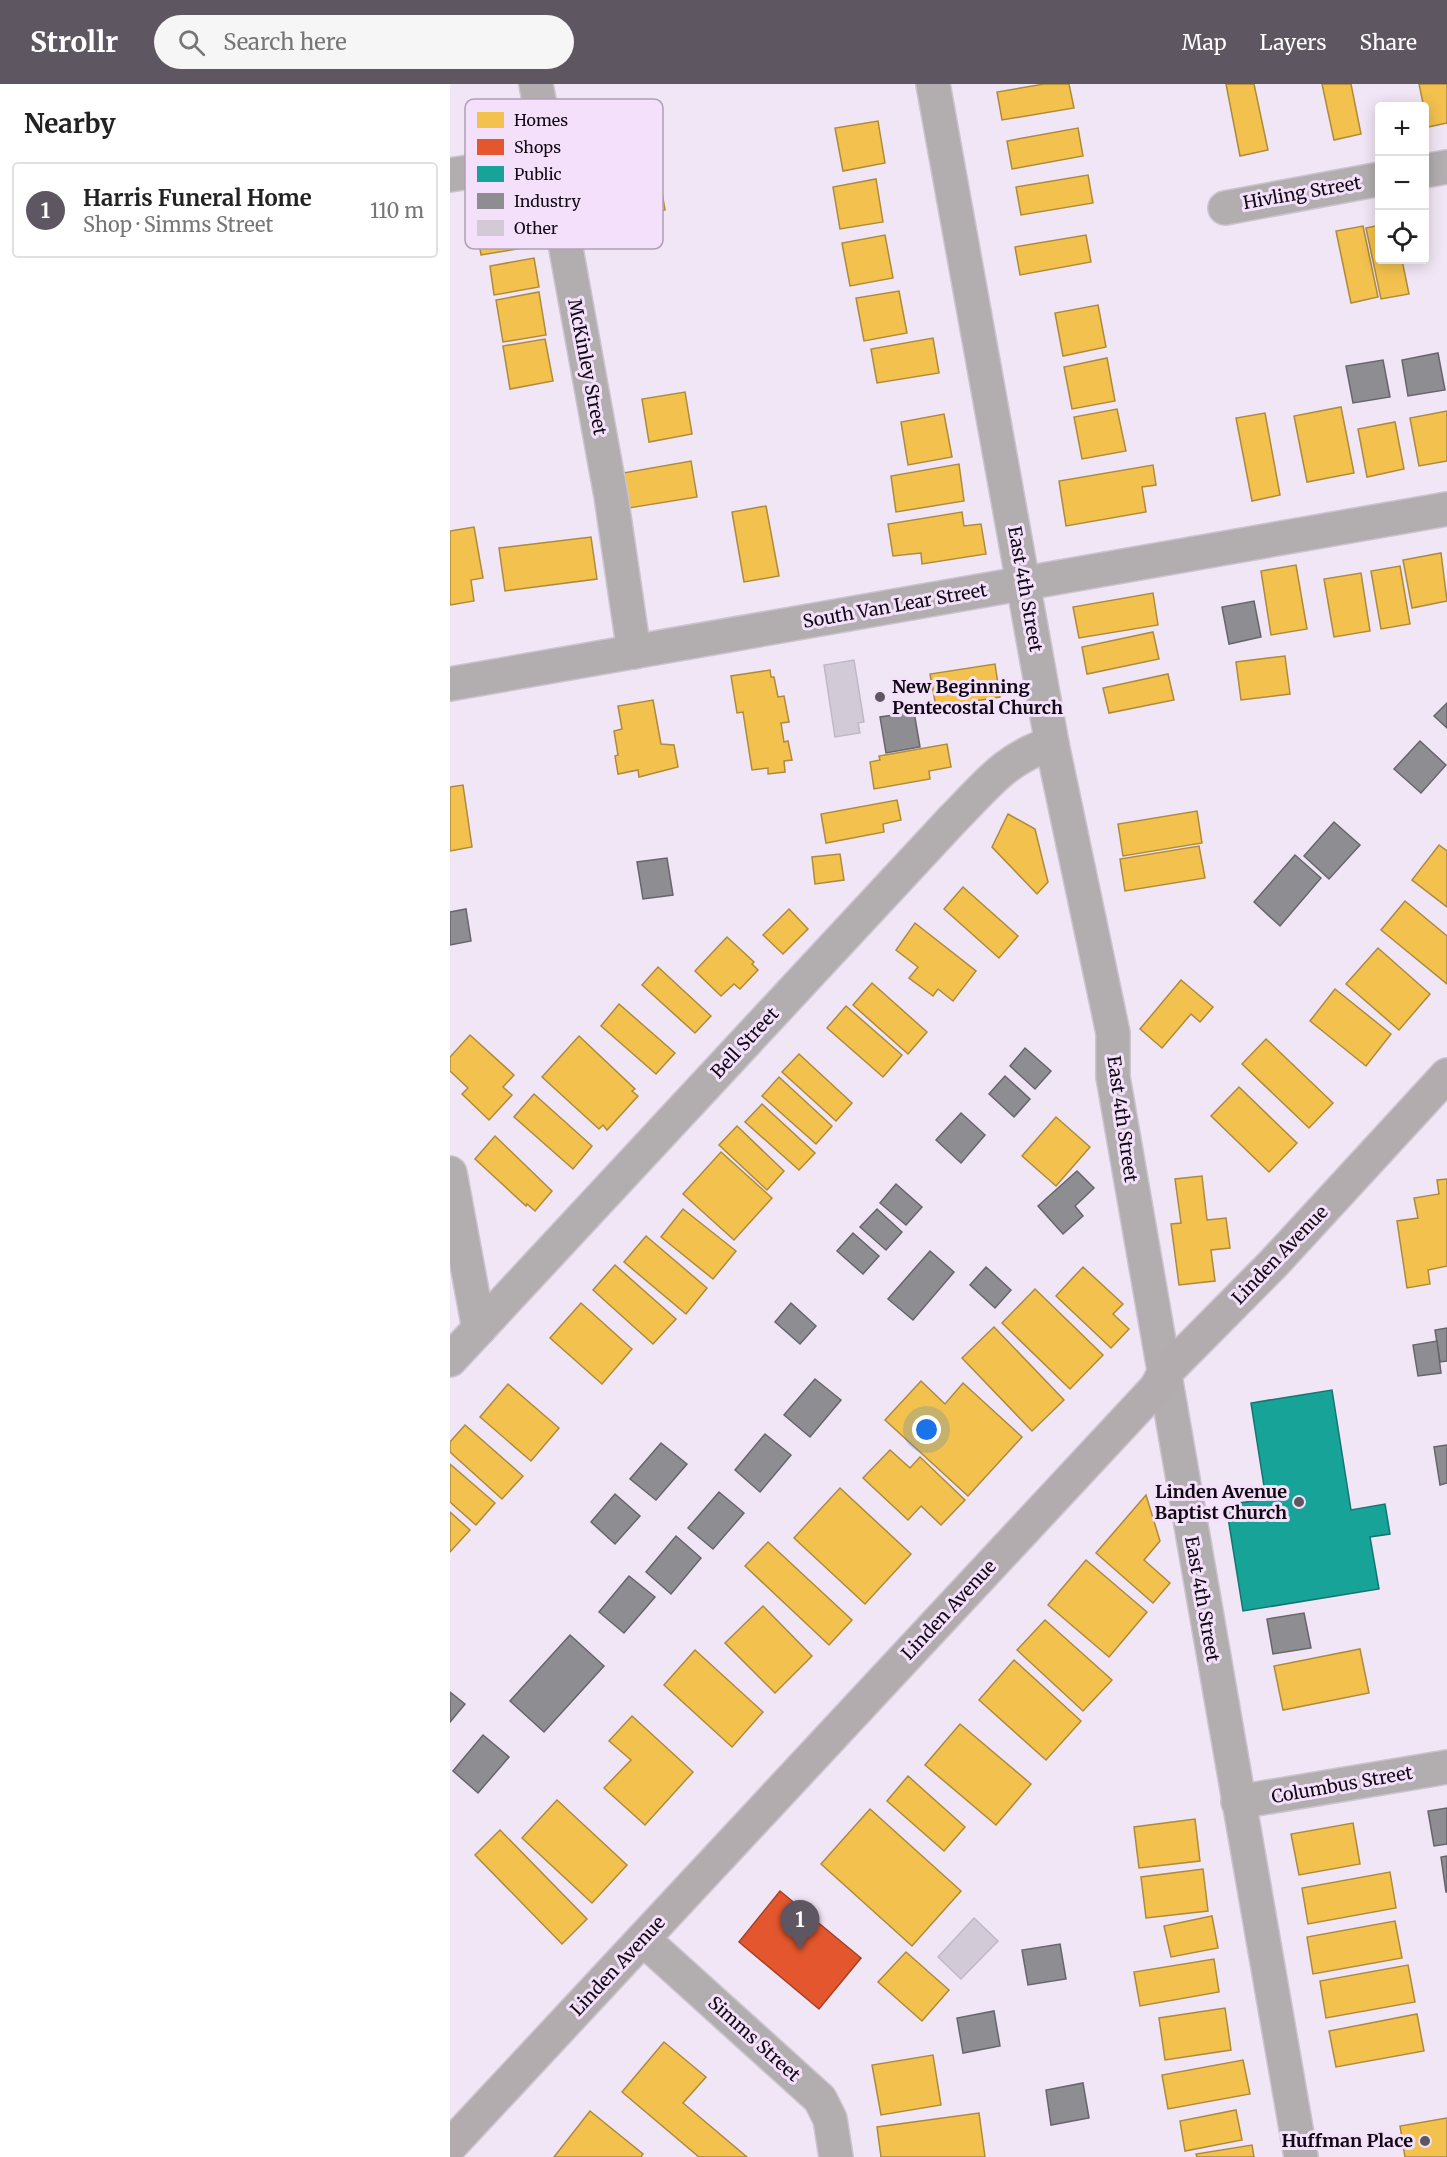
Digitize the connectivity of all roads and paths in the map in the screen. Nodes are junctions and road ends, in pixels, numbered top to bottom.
1 (536, 84) edge
2 (933, 84) edge
3 (538, 99) edge
4 (1447, 167) edge
5 (1429, 170) edge
6 (465, 173) edge
7 (450, 175) edge
8 (1375, 180) edge
9 (1225, 208) dead end
10 (565, 249) edge
11 (1447, 509) edge
12 (1024, 583) junction
13 (634, 652) junction
14 (450, 684) edge
15 (1052, 744) junction
16 (1447, 1075) edge
17 (450, 1173) edge
18 (479, 1329) junction
19 (450, 1360) edge
20 (1163, 1375) junction
21 (1447, 1767) edge
22 (1238, 1802) junction
23 (643, 1939) junction
24 (450, 2146) edge
25 (836, 2157) edge
26 (1300, 2157) edge

1 - 3 street, McKinley Street
2 - 12 street, East 4th Street
4 - 5 street
6 - 7 street
8 - 9 street, Hivling Street
10 - 13 street, McKinley Street
11 - 12 street, South Van Lear Street
12 - 13 street, South Van Lear Street
12 - 15 street, East 4th Street
13 - 14 street, South Van Lear Street
15 - 18 street, Bell Street
15 - 20 street, East 4th Street
16 - 20 main road, Linden Avenue
17 - 18 street
18 - 19 street, Bell Street
20 - 22 street, East 4th Street
20 - 23 main road, Linden Avenue
21 - 22 street, Columbus Street
22 - 26 street, East 4th Street
23 - 24 main road, Linden Avenue
23 - 25 street, Simms Street

